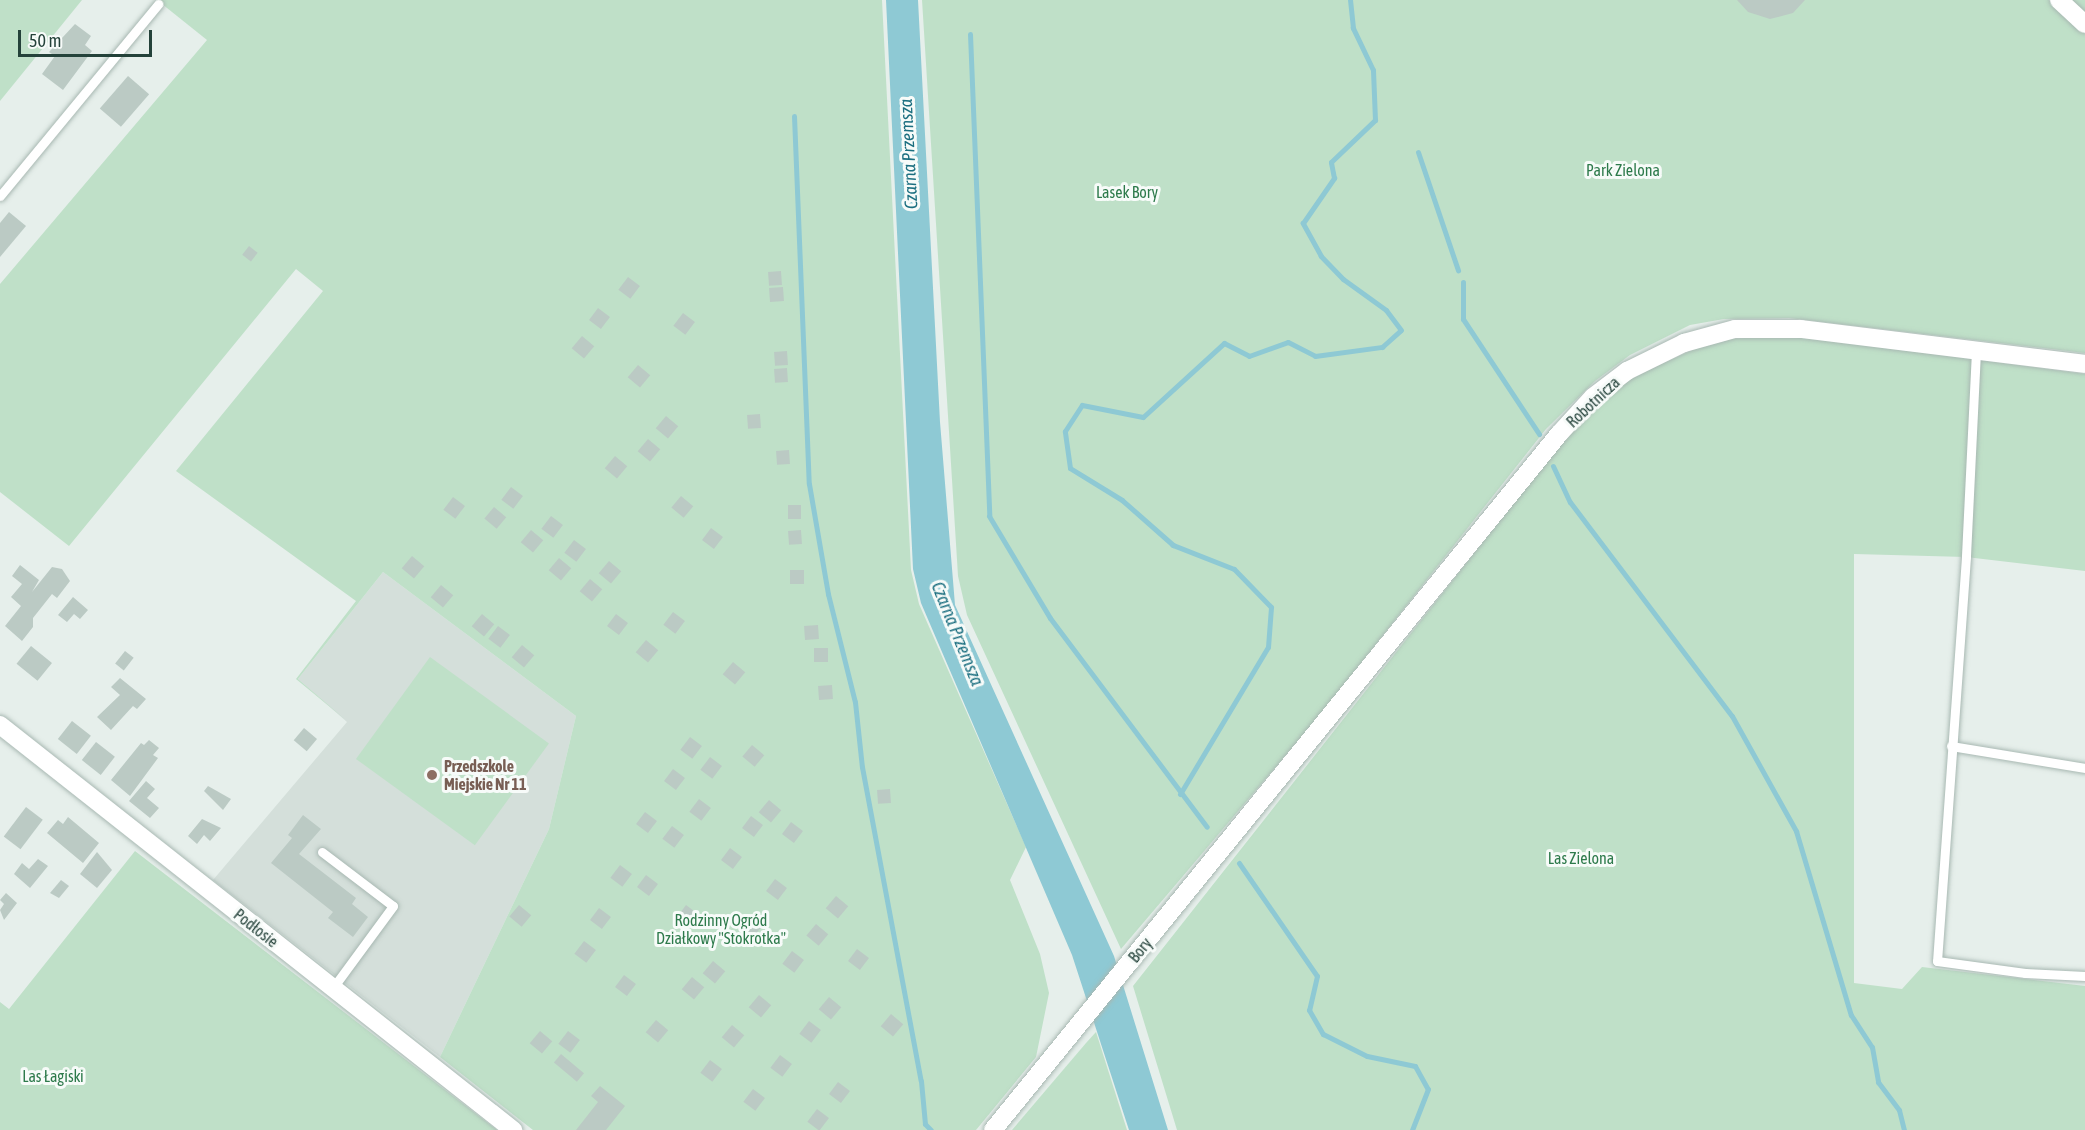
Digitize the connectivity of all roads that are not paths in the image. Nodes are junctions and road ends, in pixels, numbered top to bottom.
1 (2059, 0) edge
2 (158, 4) dead end
3 (2085, 24) edge
4 (0, 196) edge
5 (1976, 351) junction
6 (2085, 364) edge
7 (0, 725) edge
8 (1951, 746) junction
9 (2085, 768) edge
10 (1286, 769) joint
11 (322, 852) dead end
12 (2085, 976) edge
13 (332, 989) junction
14 (513, 1130) edge
15 (993, 1130) edge

1 - 3 street
2 - 4 lane
5 - 6 street, Robotnicza
5 - 8 lane
5 - 10 street, Robotnicza
7 - 13 street, Podłosie
8 - 9 lane
8 - 12 lane
10 - 15 street, Bory
11 - 13 lane
13 - 14 street, Podłosie

